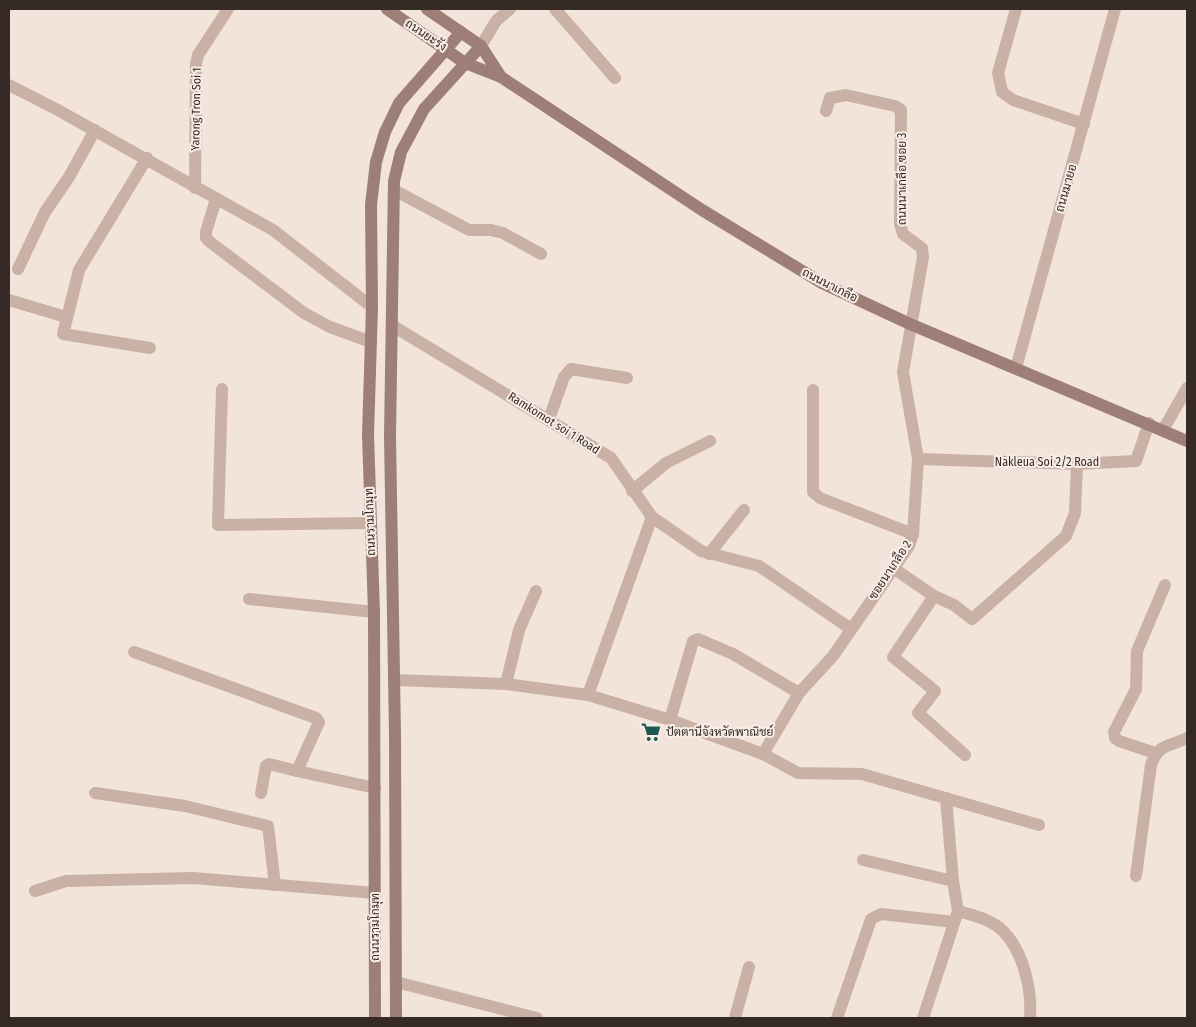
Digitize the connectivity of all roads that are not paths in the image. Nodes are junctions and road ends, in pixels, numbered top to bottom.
1 (228, 9) edge
2 (387, 9) edge
3 (427, 9) edge
4 (510, 9) edge
5 (555, 9) edge
6 (1016, 9) edge
7 (1114, 9) edge
8 (461, 32) junction
9 (481, 46) junction
10 (447, 49) junction
11 (466, 63) junction
12 (501, 77) junction
13 (615, 78) dead end
14 (9, 86) edge
15 (826, 111) dead end
16 (1084, 124) junction
17 (95, 130) junction
18 (147, 158) junction
19 (195, 188) junction
20 (394, 190) junction
21 (216, 199) junction
22 (541, 254) dead end
23 (18, 269) dead end
24 (9, 300) edge
25 (372, 307) junction
26 (66, 317) junction
27 (910, 324) junction
28 (392, 326) junction
29 (371, 342) junction
30 (150, 348) dead end
31 (1016, 368) junction
32 (627, 378) dead end
33 (1187, 388) edge
34 (222, 389) dead end
35 (813, 390) dead end
36 (549, 419) junction
37 (1149, 423) junction
38 (1163, 430) junction
39 (710, 441) dead end
40 (1187, 441) edge
41 (918, 459) junction
42 (1077, 464) junction
43 (632, 491) junction
44 (744, 510) dead end
45 (652, 517) junction
46 (370, 523) junction
47 (913, 534) junction
48 (709, 554) junction
49 (893, 568) junction
50 (1165, 584) dead end
51 (536, 591) dead end
52 (934, 596) junction
53 (249, 599) dead end
54 (374, 612) junction
55 (851, 629) junction
56 (134, 652) dead end
57 (394, 680) junction
58 (506, 684) junction
59 (799, 693) junction
60 (588, 695) junction
61 (670, 720) junction
62 (1187, 738) edge
63 (1155, 753) junction
64 (763, 754) junction
65 (965, 755) dead end
66 (297, 771) junction
67 (375, 788) junction
68 (96, 793) dead end
69 (261, 793) dead end
70 (946, 798) junction
71 (1039, 825) dead end
72 (863, 860) dead end
73 (1136, 876) dead end
74 (953, 882) junction
75 (275, 885) junction
76 (35, 891) dead end
77 (375, 894) junction
78 (956, 917) junction
79 (749, 966) dead end
80 (396, 982) junction
81 (375, 1018) edge
82 (396, 1018) edge
83 (537, 1018) edge
84 (735, 1018) edge
85 (836, 1018) edge
86 (923, 1018) edge
87 (1030, 1018) edge

1 - 19 street, Yarong Tron Soi 1
2 - 10 main road, ถนนยะรัง
3 - 8 main road, ถนนยะรัง
4 - 9 street
5 - 13 street
6 - 16 street
7 - 16 street, ถนนมายอ
8 - 9 main road, ถนนยะรัง
8 - 10 main road, ถนนรามโกมุท
9 - 11 main road, ถนนรามโกมุท
9 - 12 main road, ถนนนาเกลือ
10 - 11 main road, ถนนยะรัง
10 - 25 main road, ถนนรามโกมุท
11 - 12 main road, ถนนนาเกลือ
11 - 20 main road, ถนนรามโกมุท
12 - 27 main road, ถนนนาเกลือ
14 - 17 street
15 - 27 street, ถนนนาเกลือ ซอย 3
16 - 31 street, ถนนมายอ
17 - 18 street
17 - 23 street
18 - 19 street
18 - 26 street
19 - 21 street
20 - 22 street
20 - 28 main road, ถนนรามโกมุท
21 - 25 street
21 - 29 street
24 - 26 street
25 - 29 main road, ถนนรามโกมุท
26 - 30 street
27 - 31 main road, ถนนนาเกลือ
27 - 41 street, ซอยนาเกลือ 2
28 - 36 street, Ramkomot soi 1 Road
28 - 57 main road, ถนนรามโกมุท
29 - 46 main road, ถนนรามโกมุท
31 - 37 main road, ถนนนาเกลือ
32 - 36 street
33 - 38 street
34 - 46 street
35 - 47 street
36 - 43 street, Ramkomot soi 1 Road
37 - 38 main road, ถนนนาเกลือ
37 - 42 street, Nakleua Soi 2/2 Road
38 - 40 main road, ถนนนาเกลือ
39 - 43 street
41 - 42 street, Nakleua Soi 2/2 Road
41 - 47 street, ซอยนาเกลือ 2
42 - 52 street
43 - 45 street, Ramkomot soi 1 Road
44 - 48 street
45 - 48 street, Ramkomot soi 1 Road
45 - 60 street
46 - 54 main road, ถนนรามโกมุท
47 - 49 street, ซอยนาเกลือ 2
48 - 55 street, Ramkomot soi 1 Road
49 - 52 street
49 - 55 street, ซอยนาเกลือ 2
50 - 63 street
51 - 58 street
52 - 65 street
53 - 54 street
54 - 67 main road, ถนนรามโกมุท
55 - 59 street, ซอยนาเกลือ 2
56 - 66 street
57 - 58 street
57 - 80 main road, ถนนรามโกมุท
58 - 60 street
59 - 61 street
59 - 64 street, ซอยนาเกลือ 2
60 - 61 street
61 - 64 street
62 - 63 street
63 - 73 street
64 - 70 street
66 - 67 street
66 - 69 street
67 - 77 main road, ถนนรามโกมุท
68 - 75 street
70 - 71 street
70 - 74 street
72 - 74 street
74 - 78 street
75 - 76 street
75 - 77 street
77 - 81 main road, ถนนรามโกมุท
78 - 85 street
78 - 86 street
78 - 87 street
79 - 84 street
80 - 82 main road, ถนนรามโกมุท
80 - 83 street

